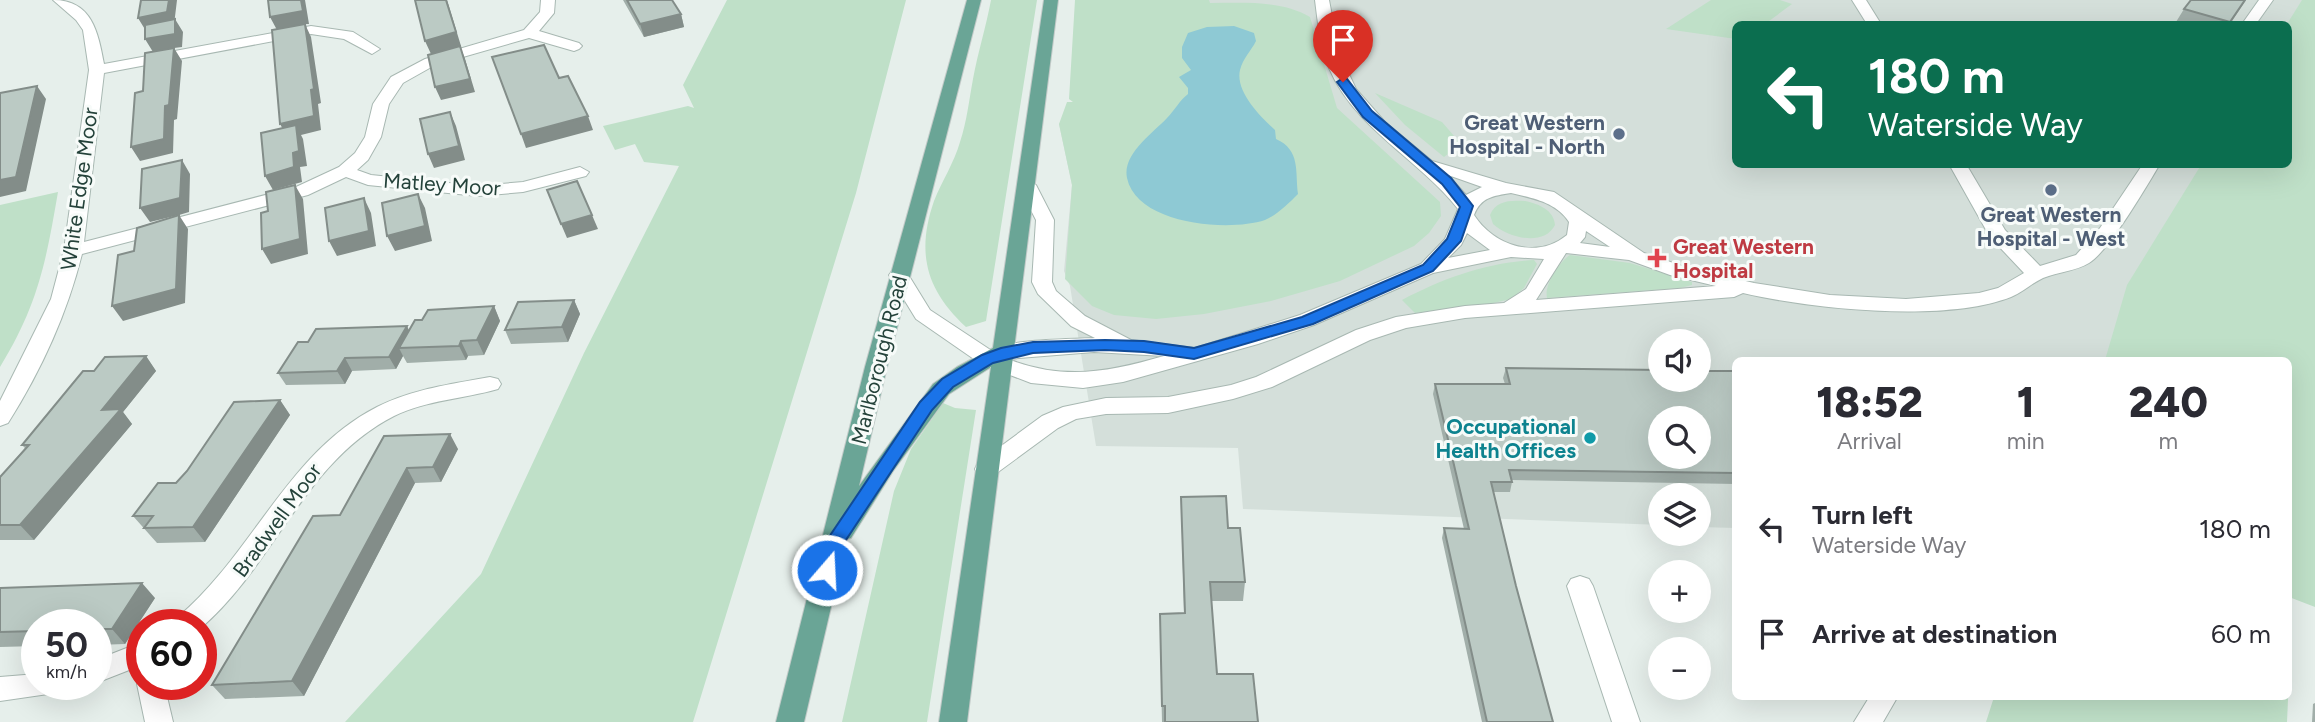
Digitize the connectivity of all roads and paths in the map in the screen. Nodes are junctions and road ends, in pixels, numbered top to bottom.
1 (60, 0) edge
2 (548, 0) edge
3 (974, 0) edge
4 (1051, 0) edge
5 (1322, 0) edge
6 (1859, 0) edge
7 (2266, 0) edge
8 (1872, 21) edge
9 (2251, 21) edge
10 (529, 33) junction
11 (574, 46) dead end
12 (372, 49) dead end
13 (97, 71) junction
14 (1423, 160) junction
15 (1959, 168) edge
16 (2149, 168) edge
17 (345, 171) junction
18 (580, 172) dead end
19 (1027, 186) junction
20 (1503, 188) junction
21 (1466, 211) junction
22 (1571, 211) junction
23 (1562, 248) junction
24 (74, 250) junction
25 (1512, 251) junction
26 (1637, 257) junction
27 (1428, 268) junction
28 (2036, 274) junction
29 (899, 275) junction
30 (1754, 289) junction
31 (1508, 308) junction
32 (1125, 345) junction
33 (1194, 354) junction
34 (996, 359) junction
35 (490, 384) dead end
36 (0, 418) edge
37 (986, 469) junction
38 (834, 545) junction
39 (1580, 586) dead end
40 (204, 609) edge
41 (21, 687) edge
42 (0, 689) edge
43 (154, 700) edge
44 (1882, 700) edge
45 (159, 722) edge
46 (790, 722) edge
47 (953, 722) edge
48 (1626, 722) edge
49 (1868, 722) edge

1 - 13 street, White Edge Moor
2 - 10 street
3 - 29 main road, Marlborough Road
4 - 19 main road
5 - 14 street
6 - 8 street
7 - 9 street
10 - 11 street
10 - 17 street, Matley Moor
12 - 13 street
13 - 24 street, White Edge Moor
14 - 20 street
14 - 21 street
15 - 28 street
16 - 28 street
17 - 18 street, Matley Moor
17 - 24 street, Matley Moor
19 - 32 street
19 - 34 main road
20 - 21 street
20 - 22 street
21 - 25 street
21 - 27 street
22 - 23 street
22 - 26 street
23 - 25 street
23 - 26 street
23 - 31 street
24 - 36 street, White Edge Moor
25 - 27 street
26 - 30 street
27 - 33 street
28 - 30 street
29 - 34 street
29 - 38 main road, Marlborough Road
30 - 31 street
31 - 37 street
32 - 33 street
32 - 34 street
33 - 34 street
34 - 37 main road
34 - 38 main road
35 - 40 street, Bradwell Moor
37 - 47 main road
38 - 46 main road, Marlborough Road
39 - 48 street
41 - 42 street
43 - 45 street
44 - 49 street

